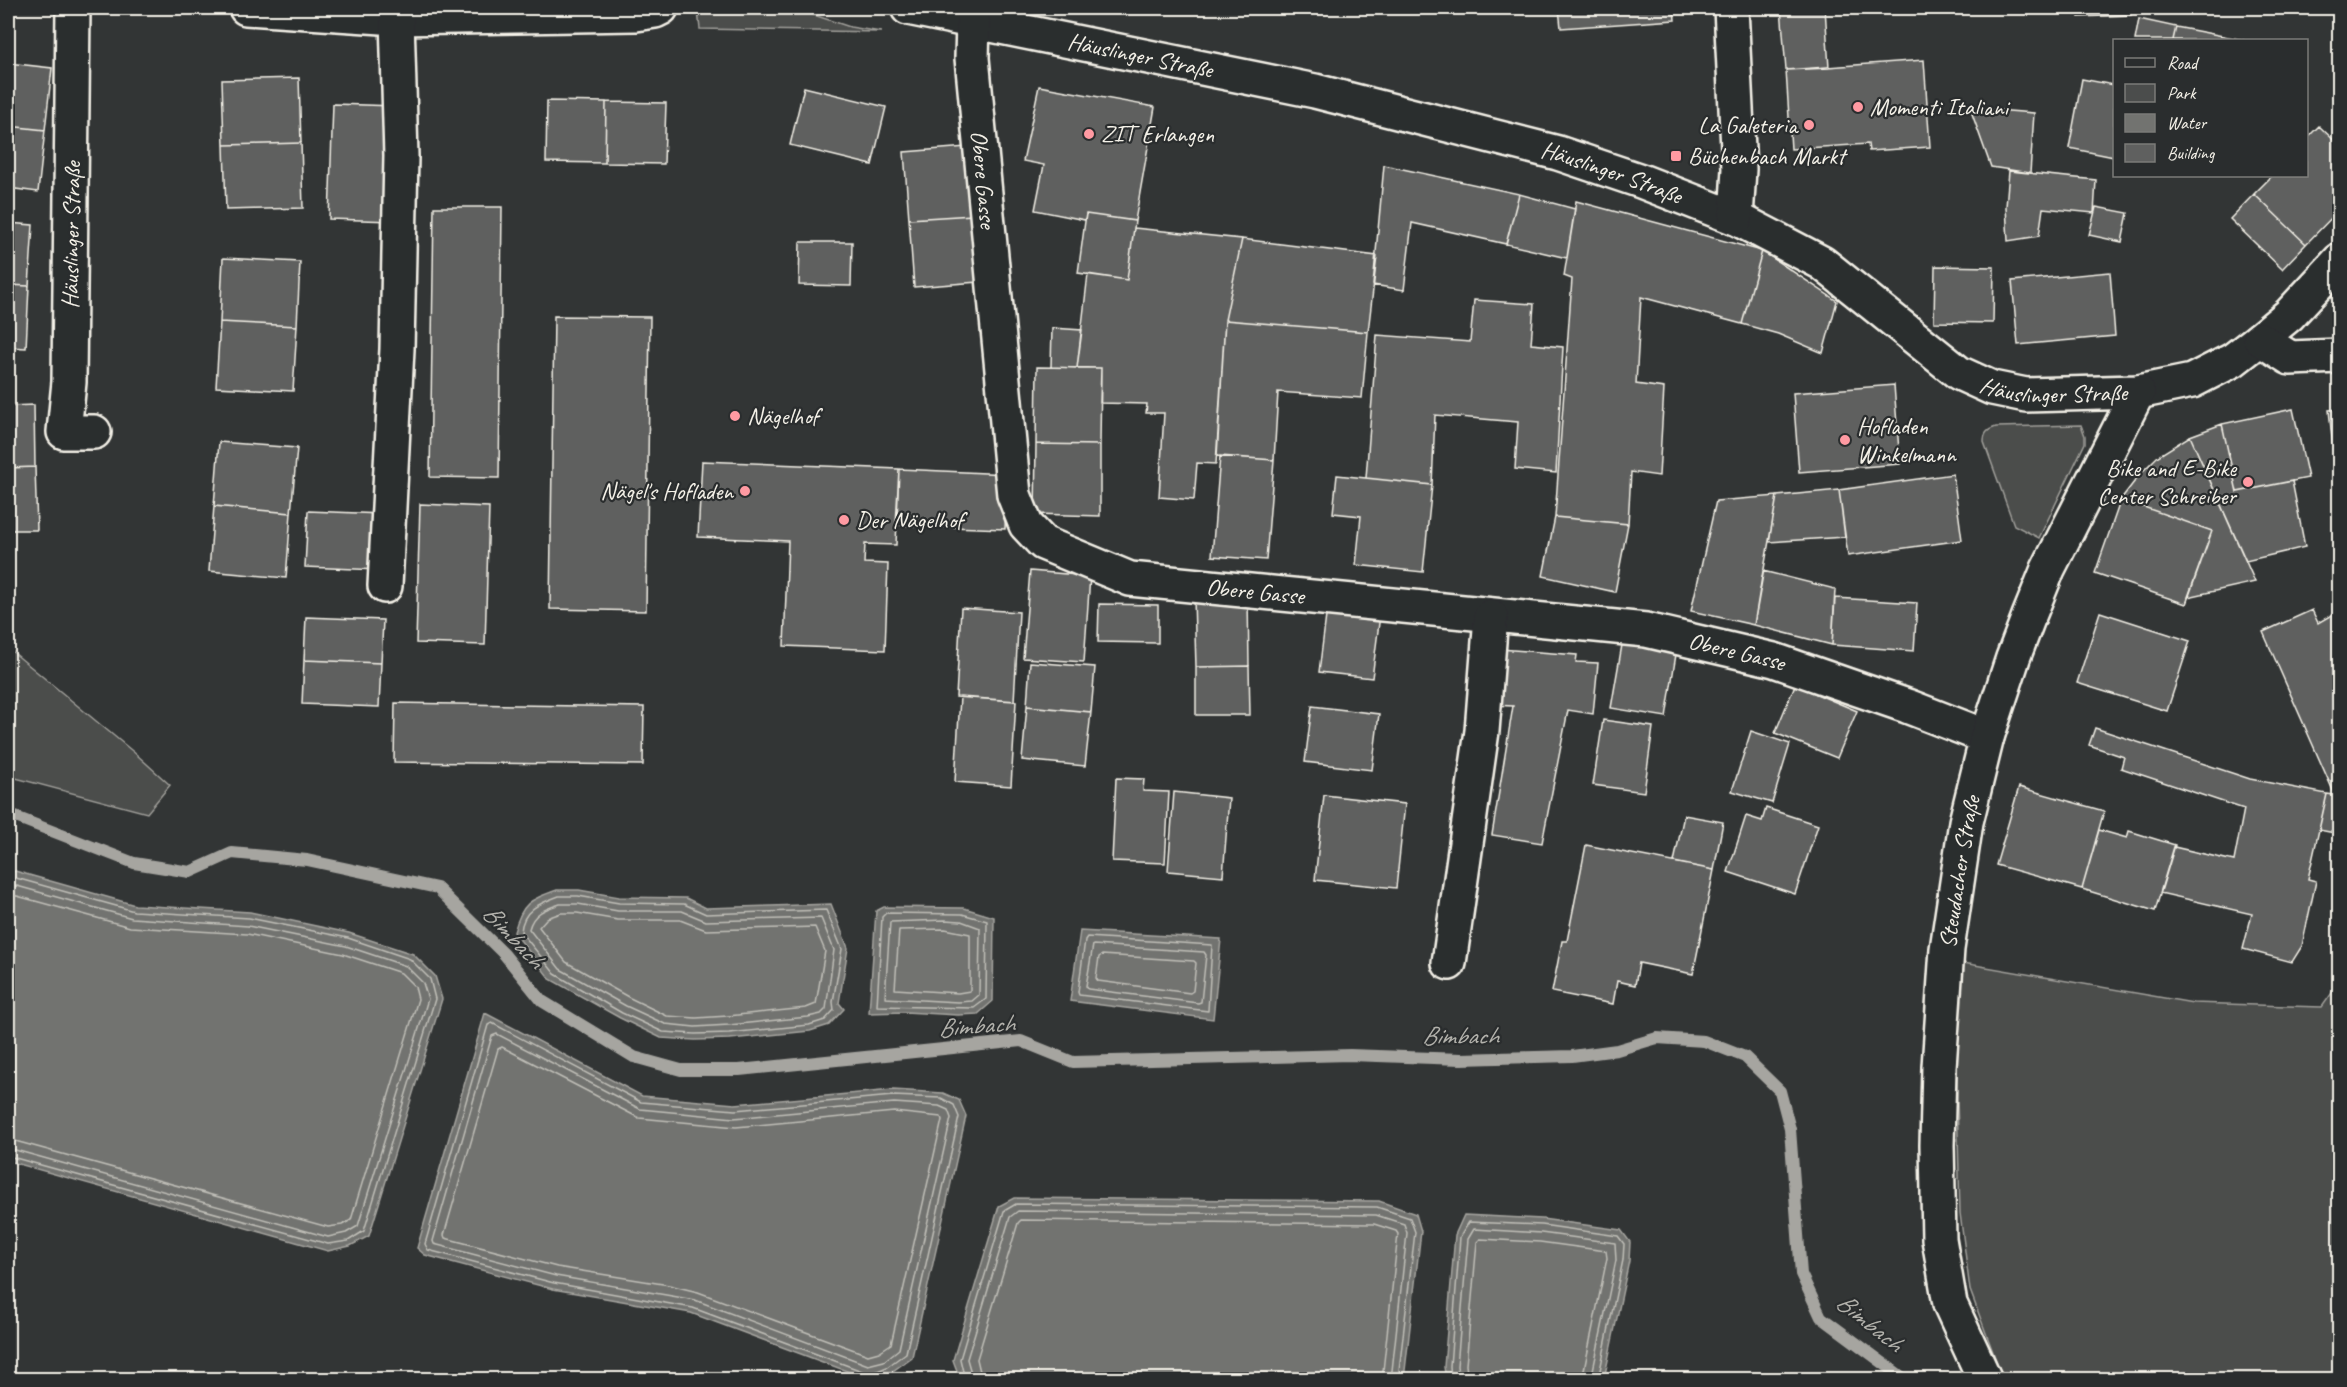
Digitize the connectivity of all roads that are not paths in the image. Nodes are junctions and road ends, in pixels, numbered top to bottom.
1 (73, 8) edge
2 (246, 8) edge
3 (661, 8) edge
4 (908, 8) edge
5 (1731, 8) edge
6 (397, 18) junction
7 (973, 22) junction
8 (1736, 218) junction
9 (2340, 260) edge
10 (2260, 339) junction
11 (2340, 356) edge
12 (2138, 392) junction
13 (94, 432) dead end
14 (385, 586) dead end
15 (1491, 616) junction
16 (1987, 737) junction
17 (1449, 963) dead end
18 (1985, 1380) edge

1 - 13 street, Häuslinger Straße
2 - 6 street
3 - 6 street
4 - 7 street, Häuslinger Straße
5 - 8 street
6 - 14 street
7 - 8 street, Häuslinger Straße
7 - 15 street, Obere Gasse
8 - 12 street, Häuslinger Straße
9 - 10 street, Häuslinger Straße
10 - 11 street
10 - 12 street, Häuslinger Straße
12 - 16 street, Steudacher Straße
15 - 16 street, Obere Gasse
15 - 17 street
16 - 18 street, Steudacher Straße

